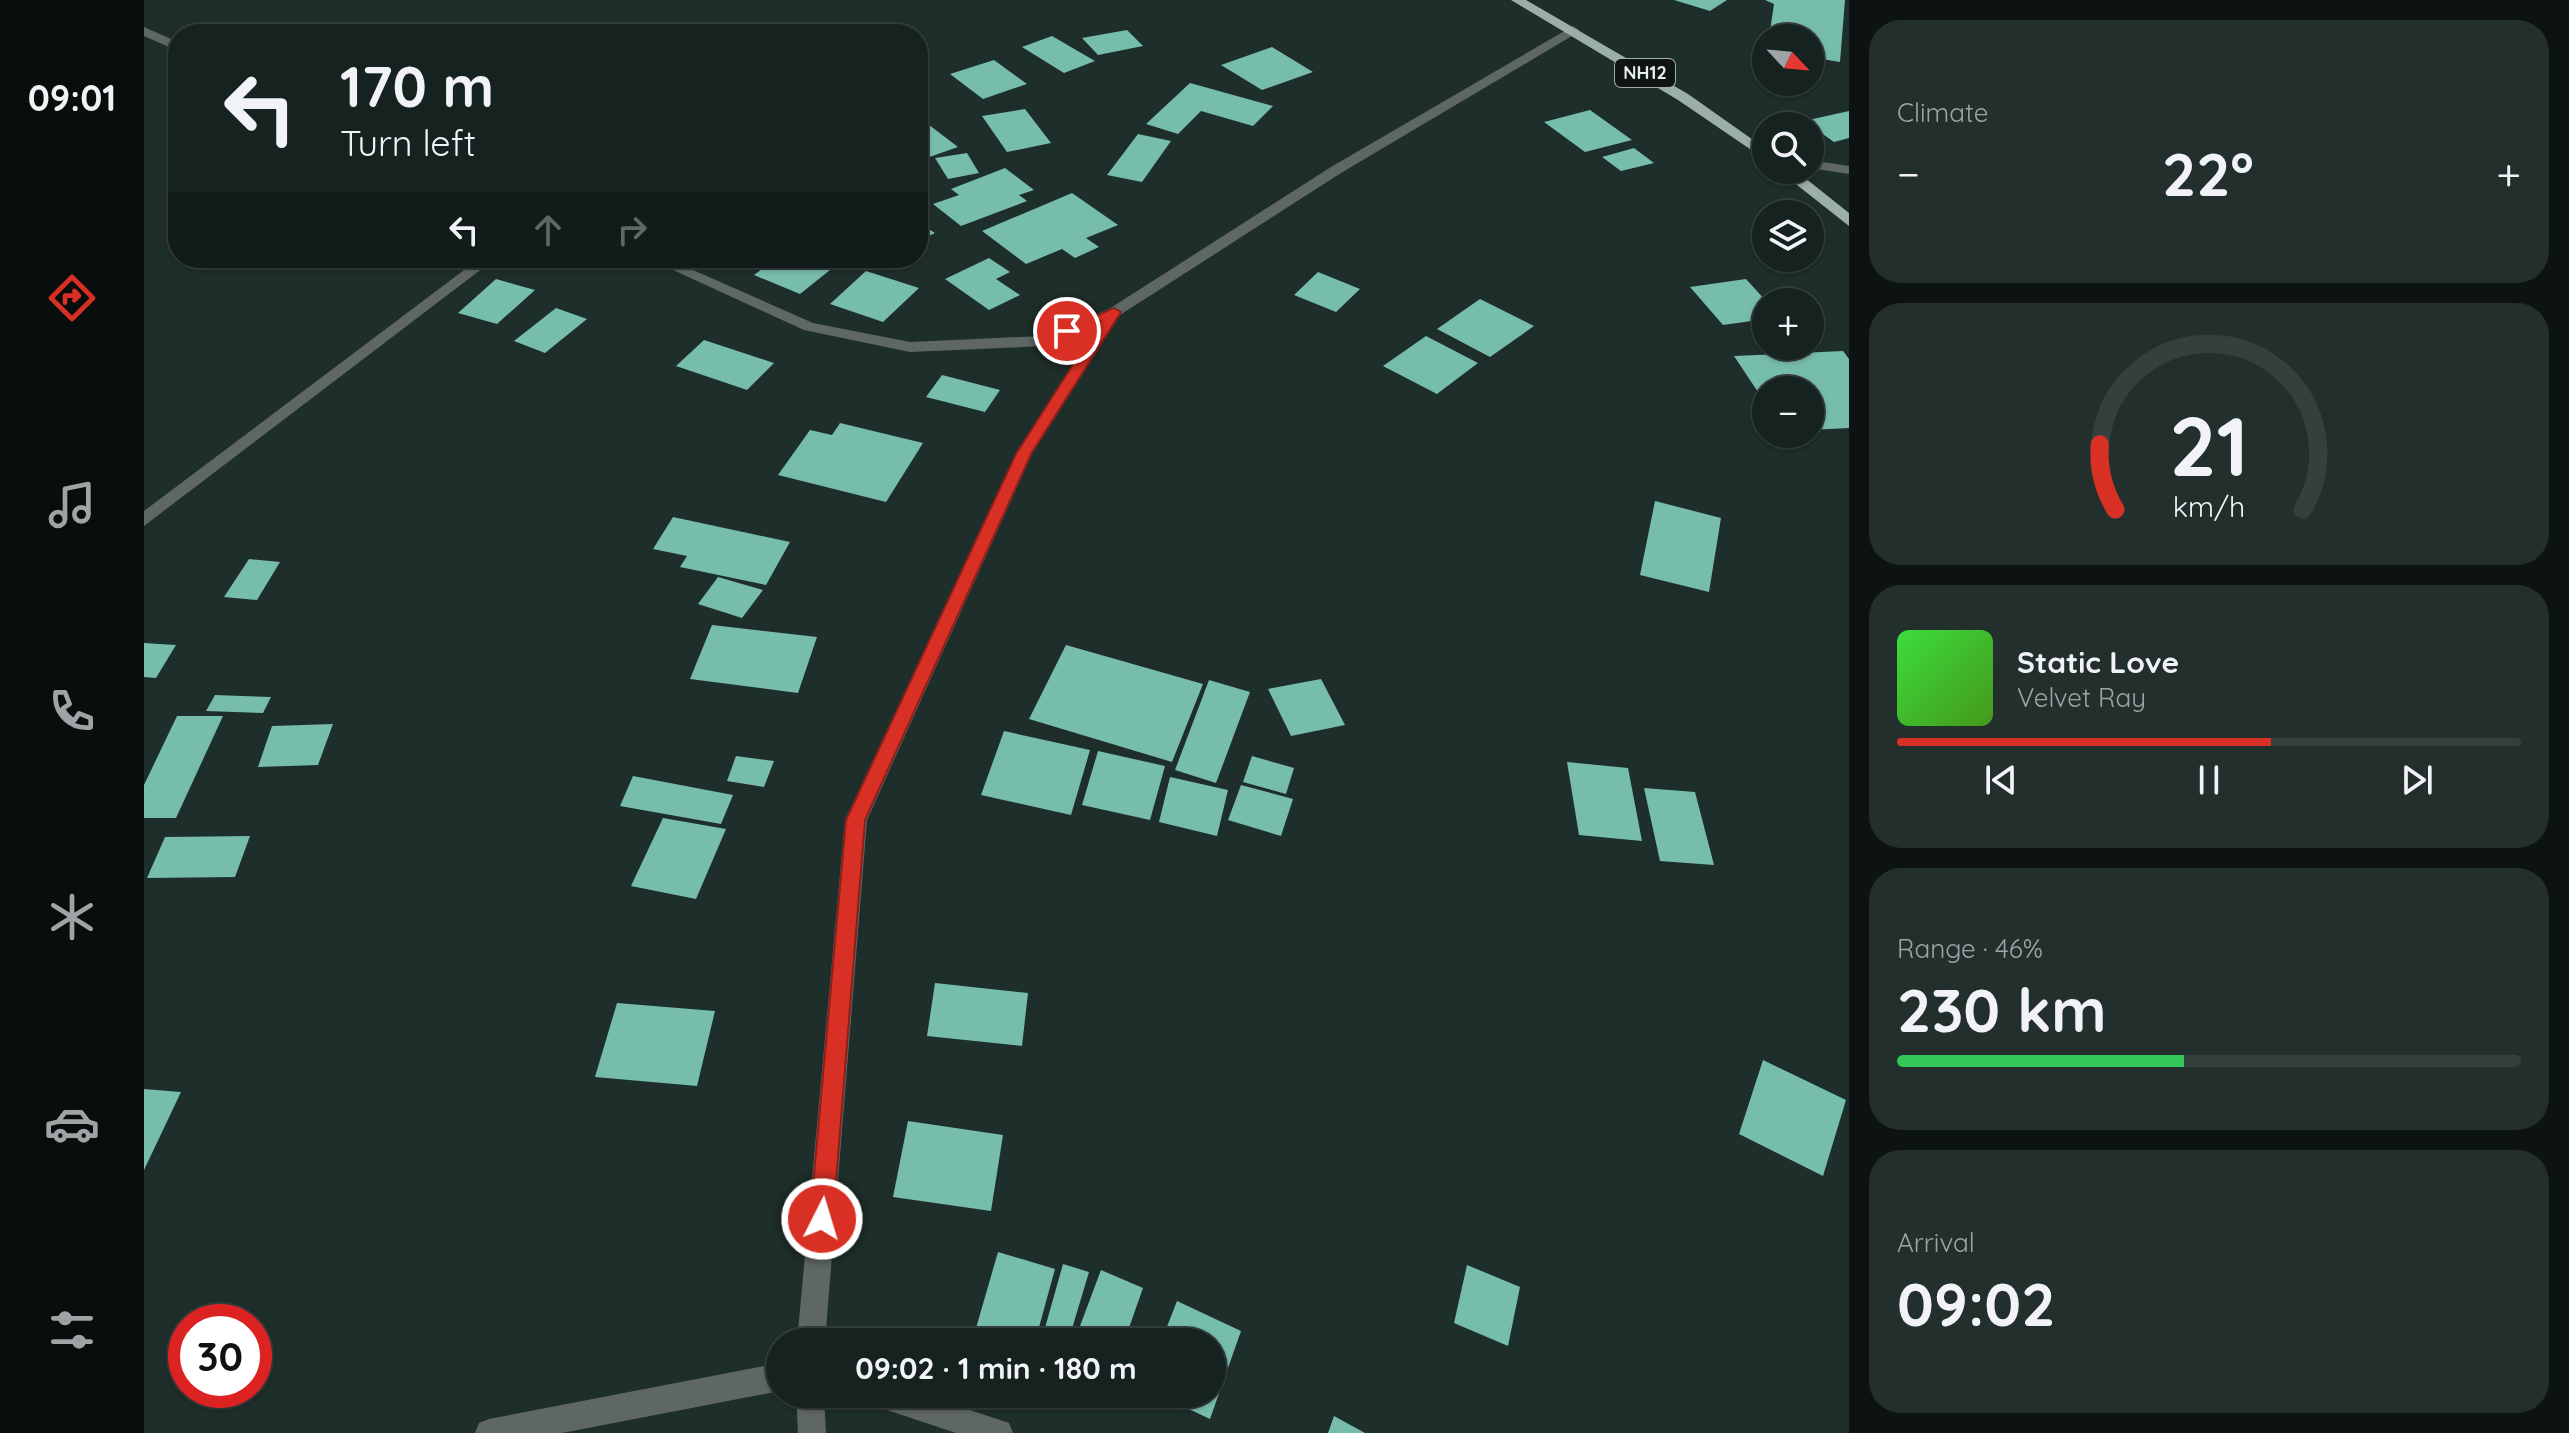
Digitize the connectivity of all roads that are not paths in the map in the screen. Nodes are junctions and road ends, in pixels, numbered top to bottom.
1 (1517, 0) edge
2 (1573, 30) junction
3 (144, 31) edge
4 (168, 42) edge
5 (1752, 146) edge
6 (1824, 166) edge
7 (1849, 170) edge
8 (1803, 184) edge
9 (1849, 221) edge
10 (476, 268) edge
11 (676, 268) edge
12 (1114, 312) junction
13 (144, 520) edge
14 (812, 1328) edge
15 (766, 1380) edge
16 (811, 1408) edge
17 (922, 1408) edge
18 (489, 1433) edge
19 (812, 1433) edge
20 (999, 1433) edge

1 - 2 highway, NH12
2 - 5 highway, NH12
2 - 12 street
3 - 4 street
6 - 7 street
8 - 9 highway
10 - 13 street
11 - 12 street
12 - 14 street
15 - 18 street
16 - 19 street
17 - 20 street

